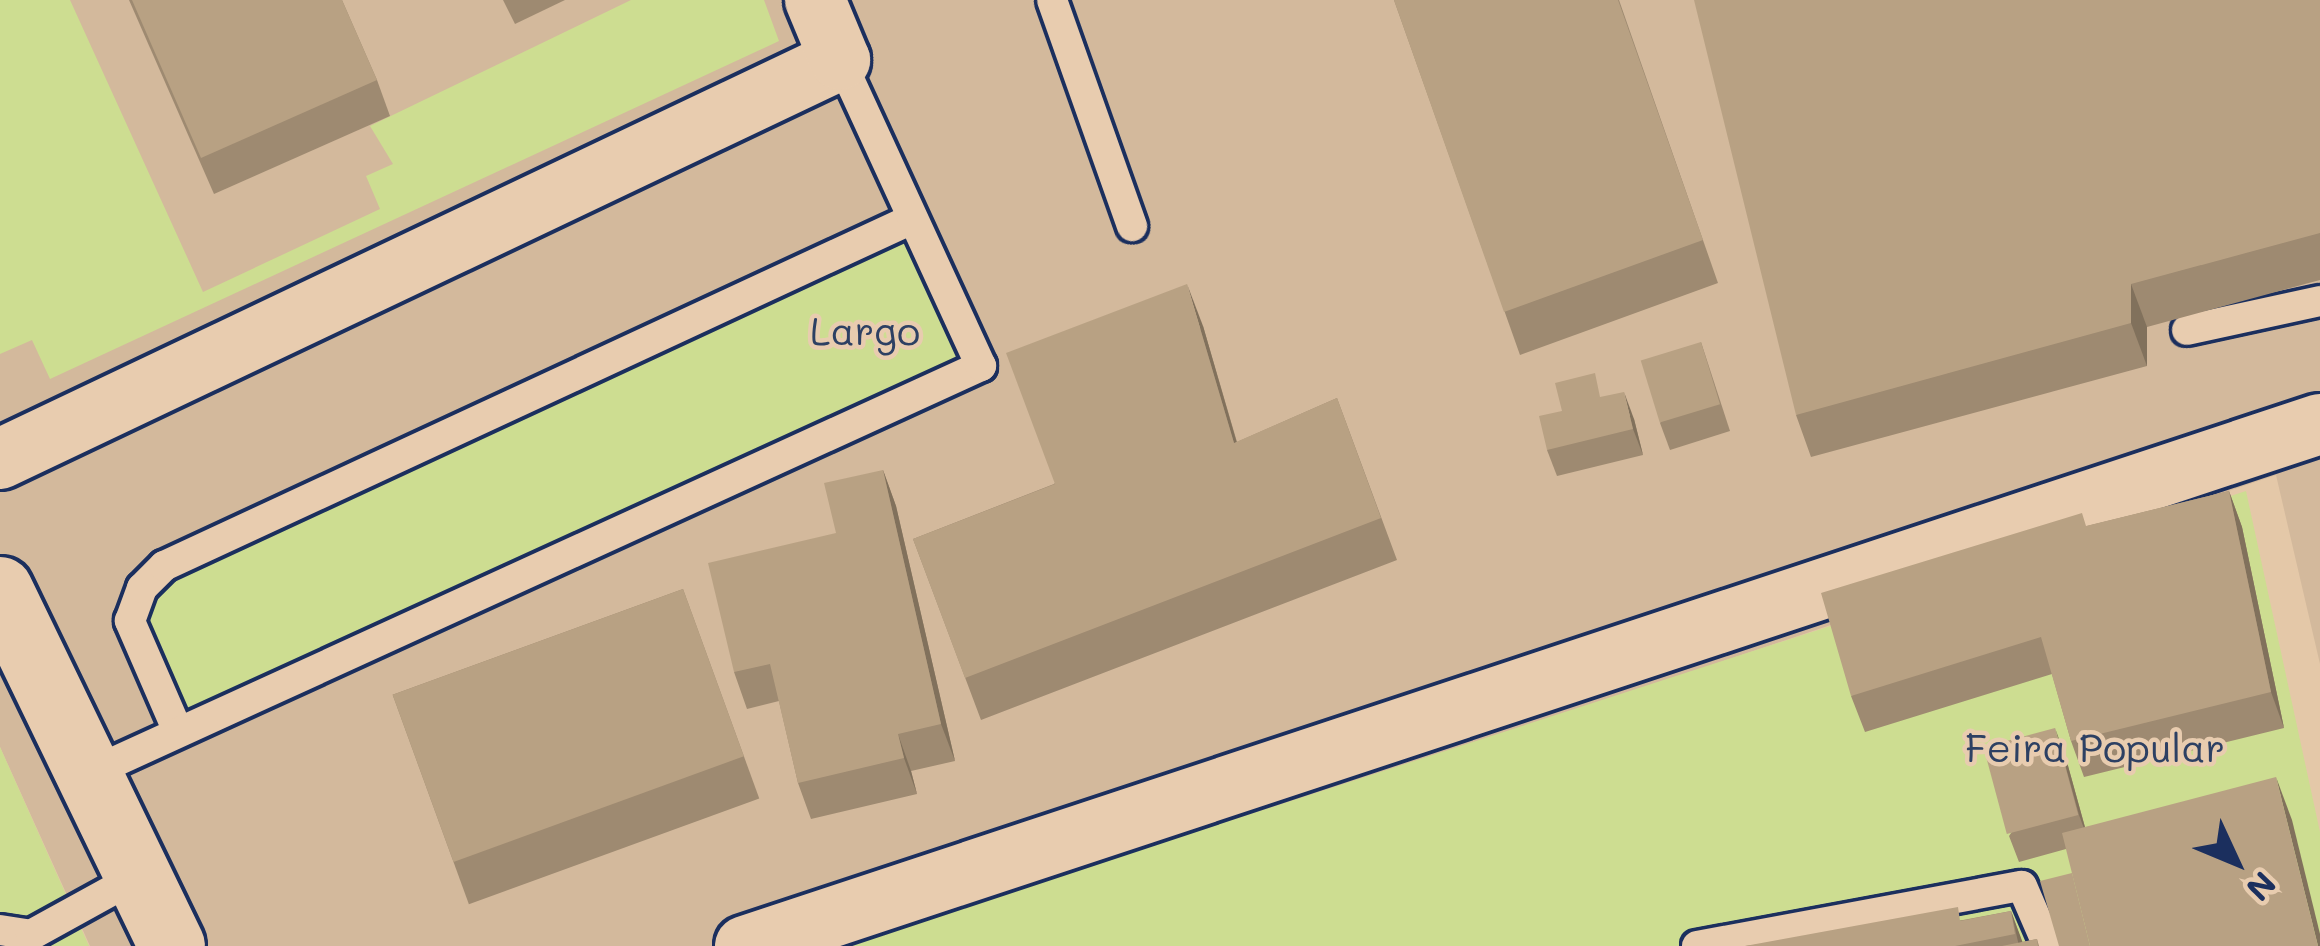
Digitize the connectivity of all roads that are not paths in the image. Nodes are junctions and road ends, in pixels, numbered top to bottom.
1 (815, 0) edge
2 (1052, 0) edge
3 (840, 60) junction
4 (911, 219) junction
5 (1132, 226) dead end
6 (2320, 301) edge
7 (2187, 330) dead end
8 (2320, 424) edge
9 (0, 459) edge
10 (0, 590) edge
11 (176, 727) junction
12 (88, 773) junction
13 (138, 876) junction
14 (0, 930) edge
15 (172, 946) edge
16 (745, 946) edge
17 (1697, 946) edge
18 (2048, 946) edge

1 - 3 street
2 - 5 lane
3 - 4 lane
3 - 9 street
4 - 11 lane
4 - 11 lane
6 - 7 lane
8 - 16 street
10 - 12 street
11 - 12 lane
12 - 13 street
13 - 14 lane
13 - 15 street
17 - 18 lane

